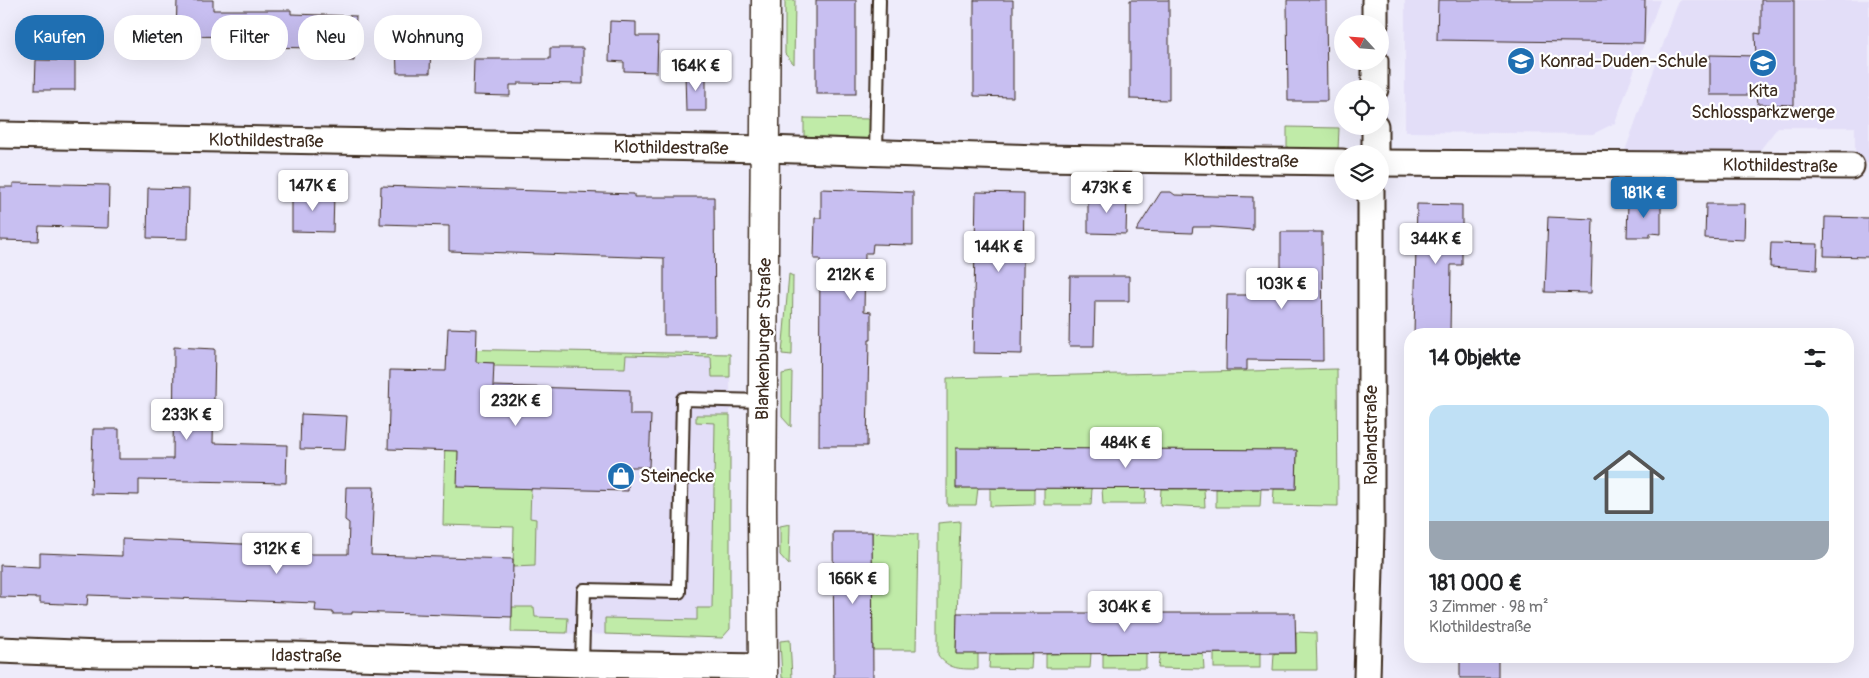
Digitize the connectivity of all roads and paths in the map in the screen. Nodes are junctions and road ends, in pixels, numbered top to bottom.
1 (766, 0) edge
2 (879, 0) edge
3 (1375, 0) edge
4 (1375, 15) edge
5 (0, 135) edge
6 (766, 149) junction
7 (876, 154) junction
8 (1334, 162) edge
9 (1389, 163) edge
10 (1851, 166) dead end
11 (1372, 200) edge
12 (764, 401) junction
13 (0, 650) edge
14 (582, 664) junction
15 (762, 672) edge
16 (1367, 678) edge

1 - 6 main road, Blankenburger Straße
2 - 7 lane
3 - 4 street
5 - 6 street, Klothildestraße
6 - 7 street, Klothildestraße
6 - 12 main road, Blankenburger Straße
7 - 8 street, Klothildestraße
9 - 10 street, Klothildestraße
11 - 16 street, Rolandstraße
12 - 14 lane
12 - 15 main road, Blankenburger Straße
13 - 14 street, Idastraße
14 - 15 street, Idastraße

